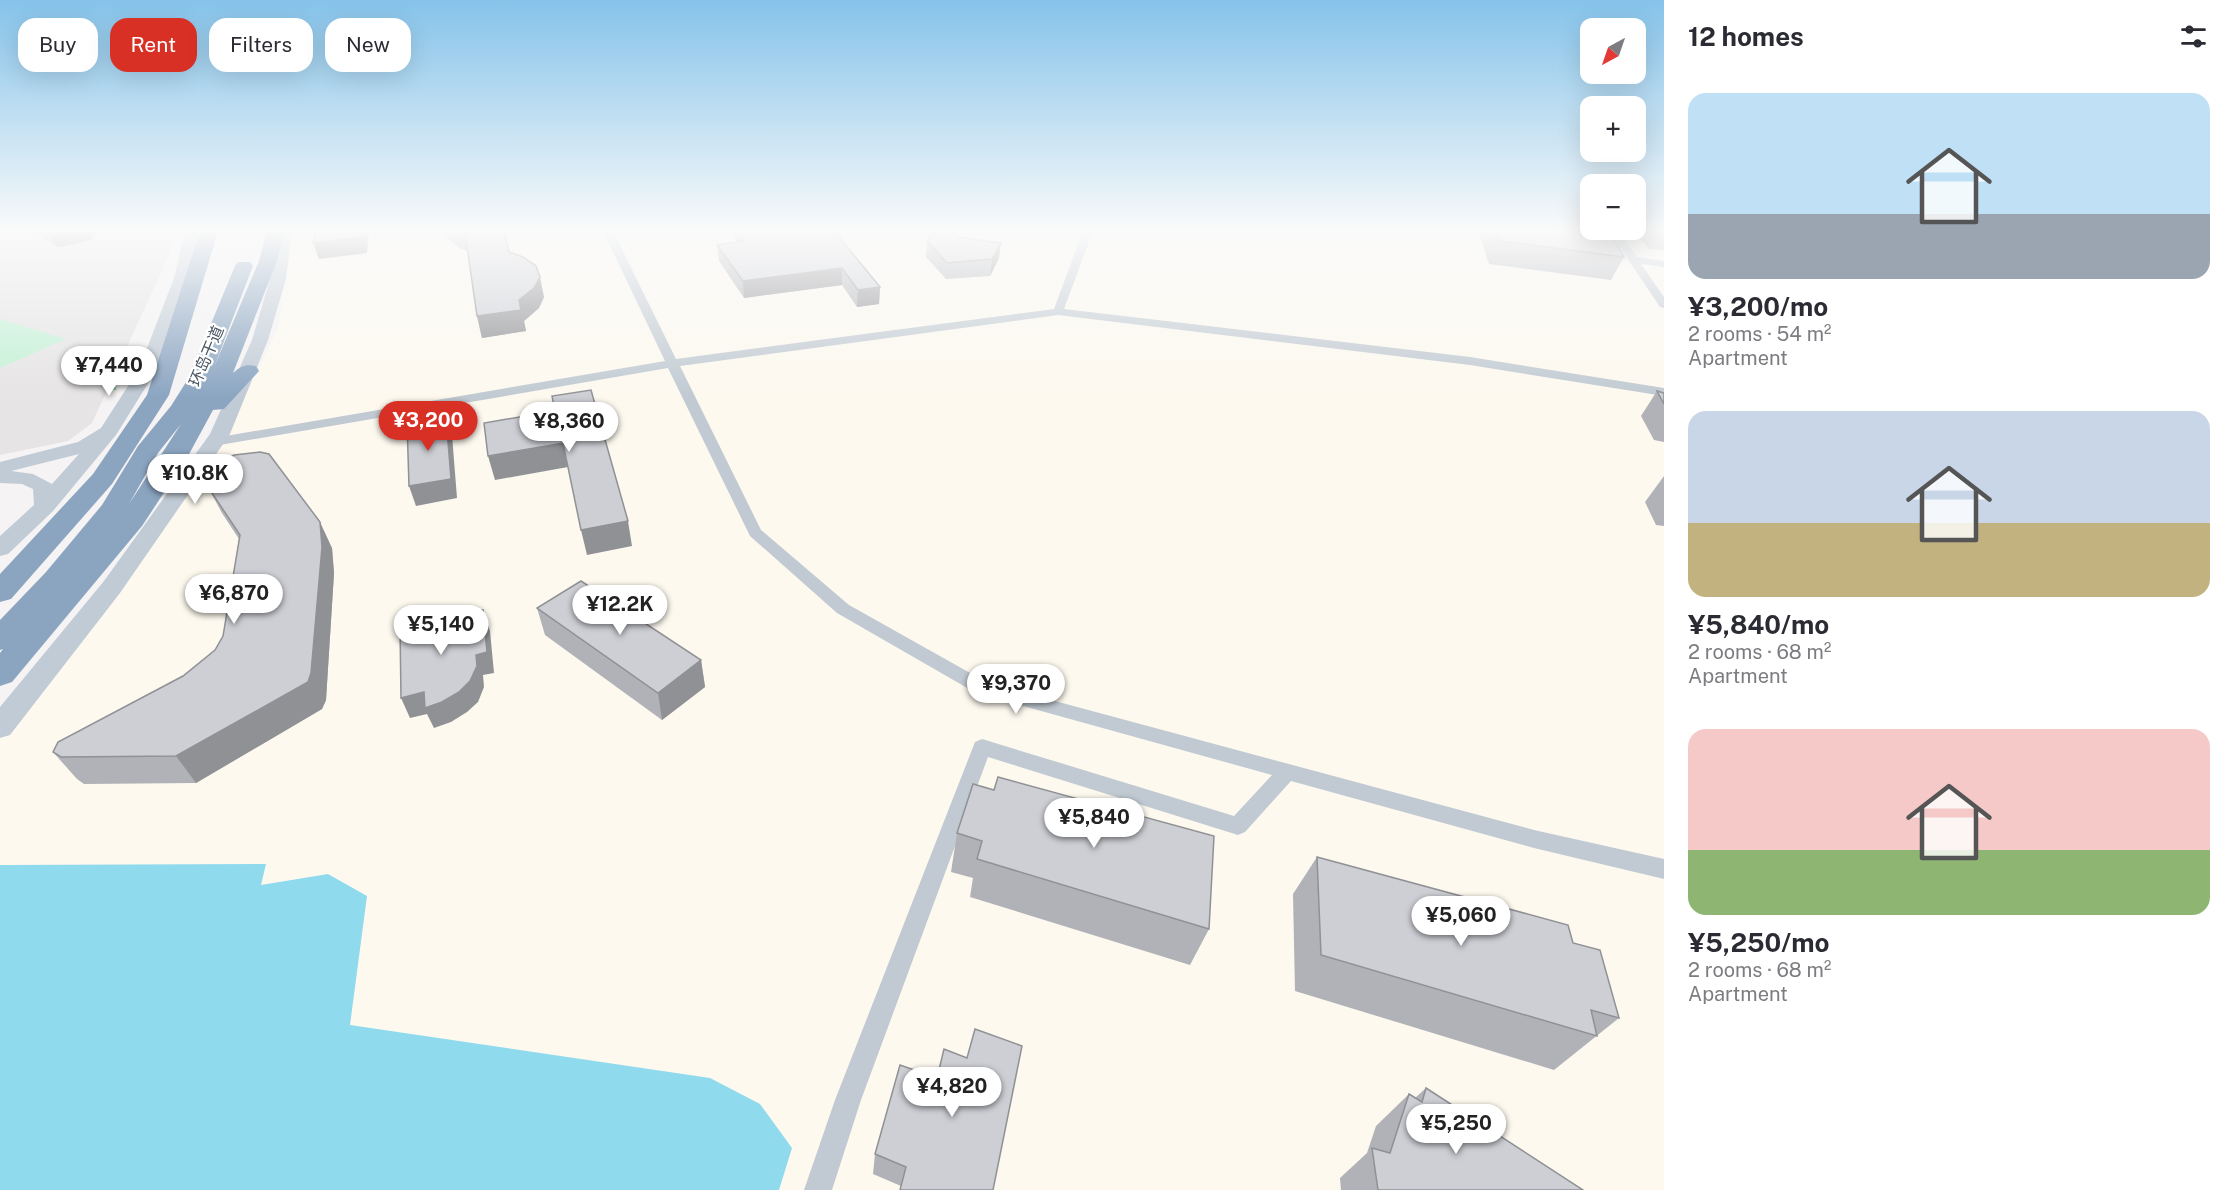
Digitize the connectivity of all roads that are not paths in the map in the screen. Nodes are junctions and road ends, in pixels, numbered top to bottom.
1 (179, 287) edge
2 (192, 287) edge
3 (235, 287) edge
4 (258, 287) edge
5 (276, 287) edge
6 (636, 287) edge
7 (1067, 287) edge
8 (1652, 287) edge
9 (1664, 305) edge
10 (1058, 312) junction
11 (674, 363) junction
12 (248, 371) junction
13 (1664, 392) edge
14 (109, 431) junction
15 (214, 442) junction
16 (0, 468) edge
17 (0, 477) edge
18 (95, 487) junction
19 (45, 506) junction
20 (113, 509) junction
21 (0, 549) edge
22 (0, 566) edge
23 (0, 592) edge
24 (0, 639) edge
25 (0, 674) edge
26 (0, 727) edge
27 (1288, 771) junction
28 (1664, 869) edge
29 (818, 1190) edge

1 - 14 main road
2 - 18 highway, 环岛干道
3 - 20 highway, 环岛干道
4 - 25 highway
5 - 12 main road
6 - 11 street
7 - 10 street
8 - 9 street
10 - 11 street
10 - 13 street
11 - 15 street
11 - 27 street
12 - 15 main road
12 - 20 highway
14 - 16 main road
14 - 18 highway
14 - 19 main road
15 - 26 main road
17 - 19 main road
18 - 22 highway
18 - 23 highway, 环岛干道
19 - 21 main road
20 - 24 highway, 环岛干道
27 - 28 street
27 - 29 street

